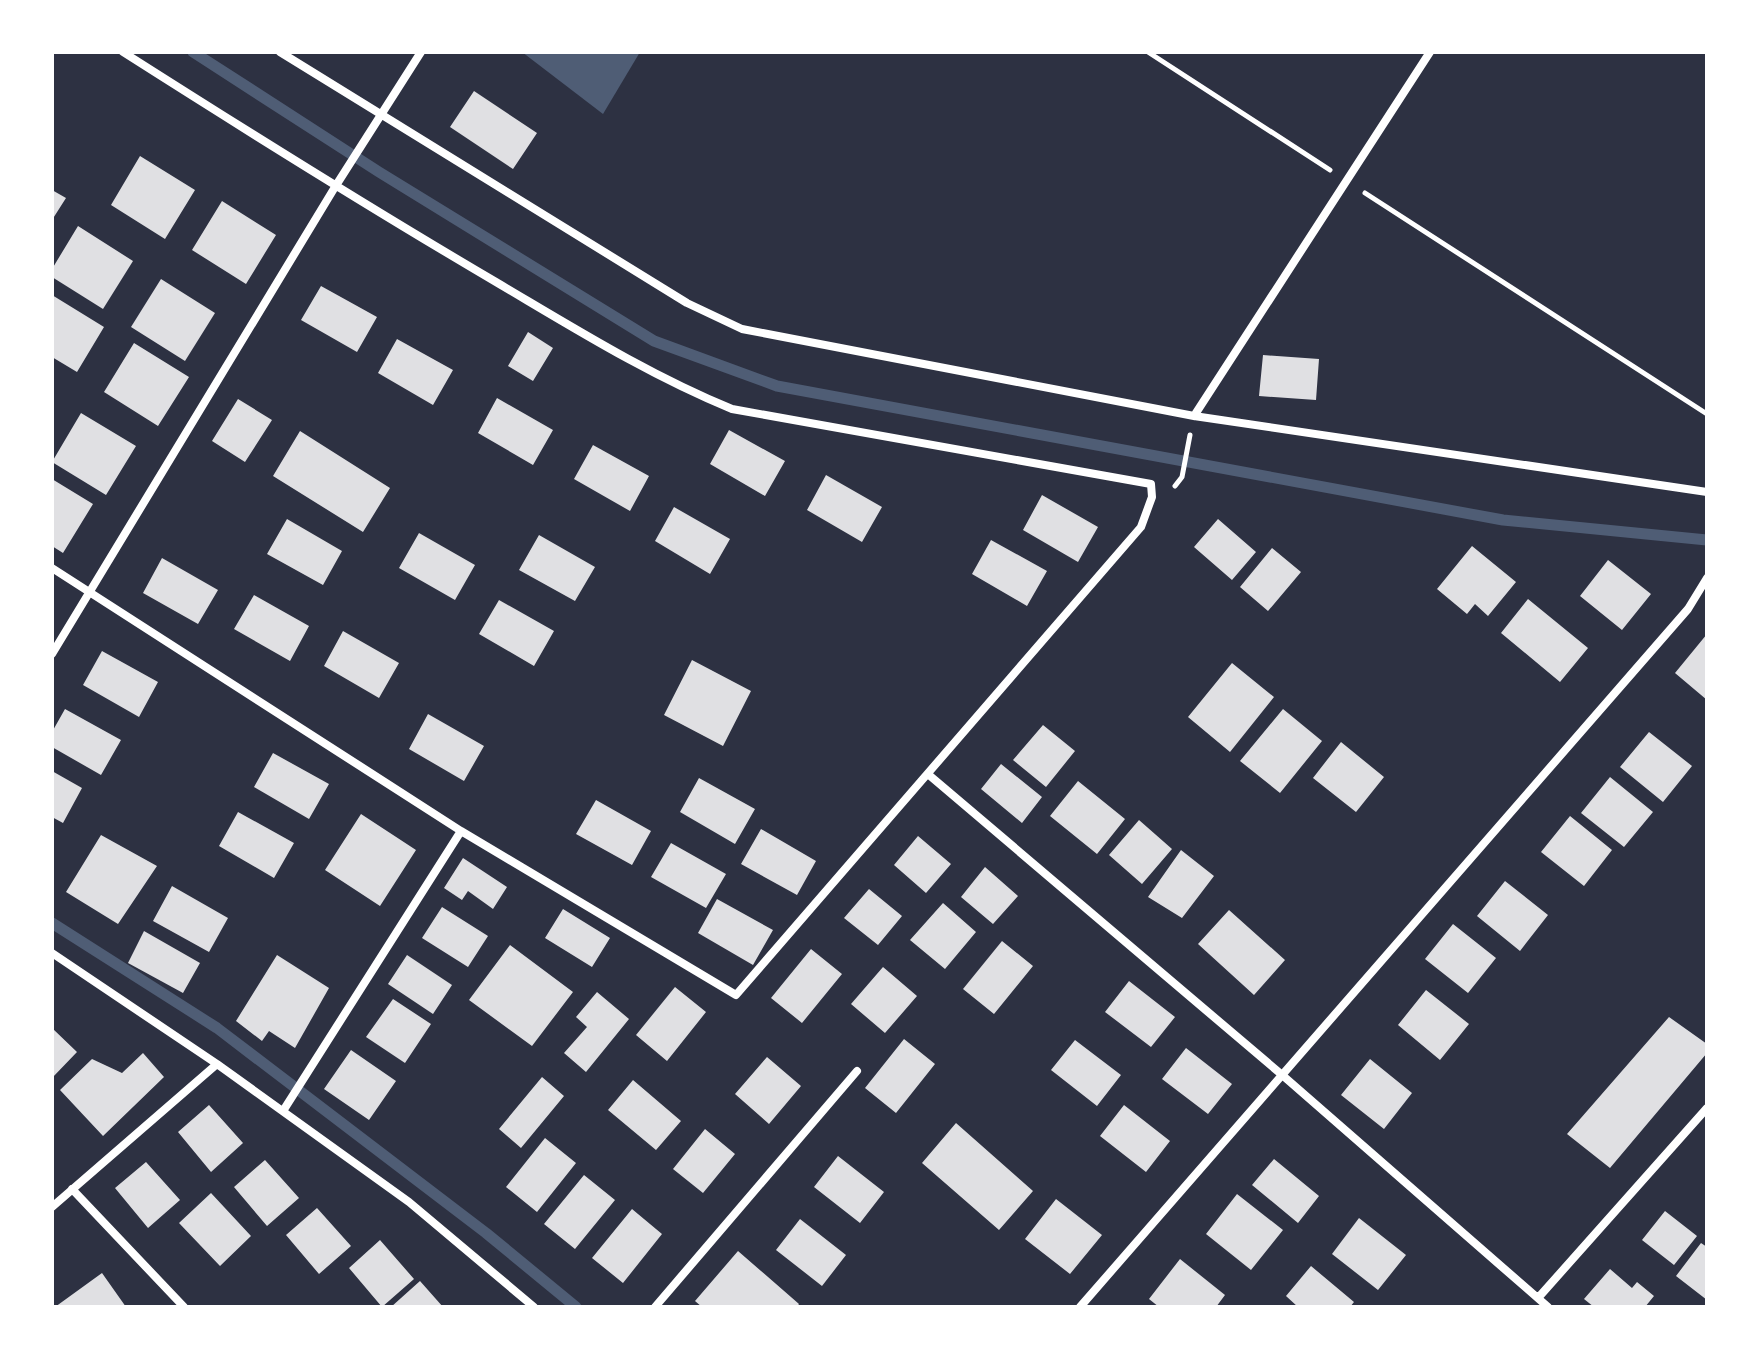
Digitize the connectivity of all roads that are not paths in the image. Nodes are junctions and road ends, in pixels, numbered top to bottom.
1 (123, 52) edge
2 (280, 52) edge
3 (421, 52) edge
4 (1430, 52) edge
5 (381, 116) junction
6 (335, 187) junction
7 (1194, 416) junction
8 (1707, 492) edge
9 (52, 568) edge
10 (1706, 581) edge
11 (91, 592) junction
12 (52, 654) edge
13 (929, 775) junction
14 (461, 831) junction
15 (52, 953) edge
16 (217, 1064) junction
17 (857, 1071) dead end
18 (1281, 1074) junction
19 (1707, 1108) edge
20 (283, 1111) junction
21 (72, 1189) junction
22 (52, 1207) edge
23 (1538, 1298) junction
24 (184, 1307) edge
25 (534, 1307) edge
26 (655, 1307) edge
27 (1080, 1307) edge
28 (1548, 1307) edge

1 - 6 street
2 - 5 street
3 - 5 street
4 - 7 street
5 - 6 street
5 - 7 street
6 - 11 street
6 - 13 street
7 - 8 street
9 - 11 street
10 - 18 street
11 - 12 street
11 - 14 street
13 - 14 street
13 - 18 street
14 - 20 street
15 - 16 street
16 - 20 street
16 - 21 street
17 - 26 street
18 - 23 street
18 - 27 street
19 - 23 street
20 - 25 street
21 - 22 street
21 - 24 street
23 - 28 street

